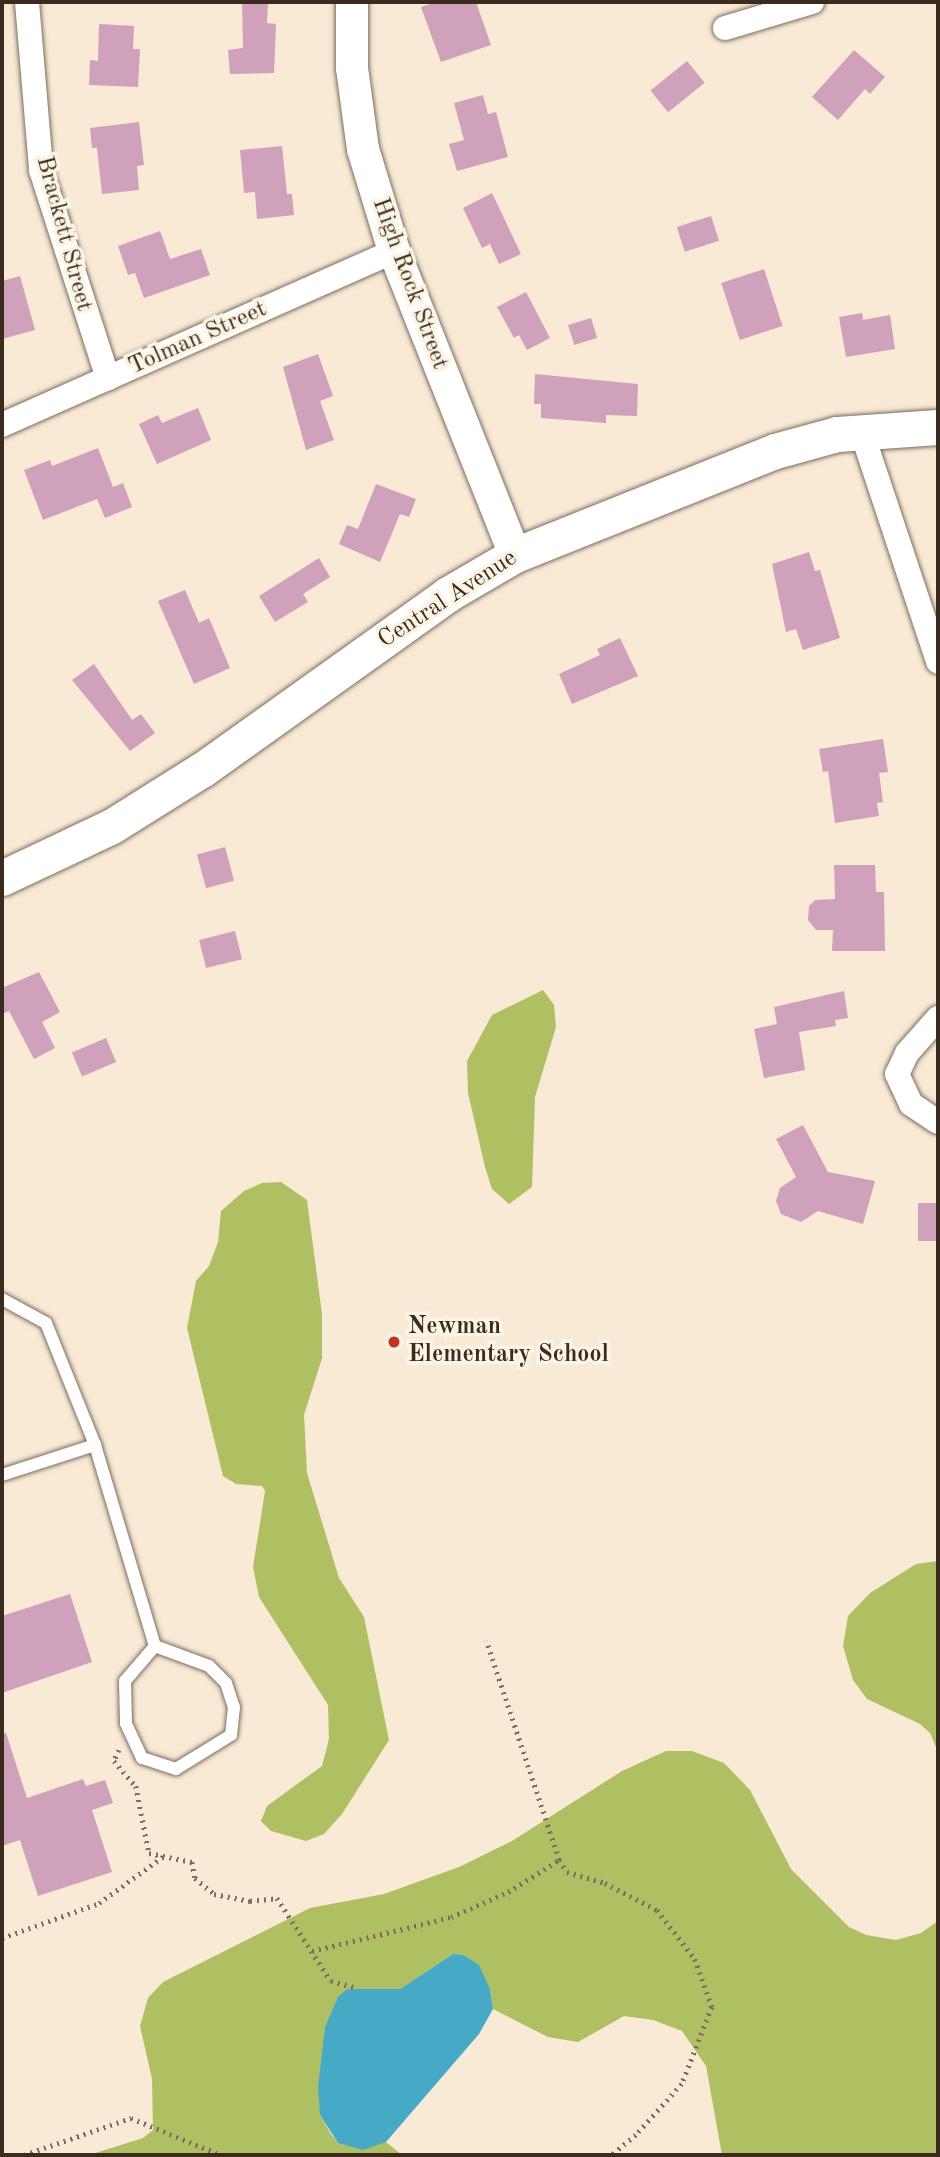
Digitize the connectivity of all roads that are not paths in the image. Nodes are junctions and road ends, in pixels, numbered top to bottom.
1 (27, 2) edge
2 (352, 2) edge
3 (812, 2) edge
4 (726, 29) dead end
5 (394, 251) junction
6 (108, 379) junction
7 (2, 425) edge
8 (938, 427) edge
9 (862, 433) junction
10 (515, 555) junction
11 (938, 662) edge
12 (2, 878) edge
13 (938, 1018) edge
14 (938, 1122) edge
15 (2, 1299) edge
16 (95, 1445) junction
17 (2, 1475) edge
18 (155, 1646) junction

1 - 6 street, Brackett Street
2 - 5 street, High Rock Street
3 - 4 street
5 - 6 street, Tolman Street
5 - 10 street, High Rock Street
6 - 7 street, Tolman Street
8 - 9 main road, Central Avenue
9 - 10 main road, Central Avenue
9 - 11 street
10 - 12 main road, Central Avenue
13 - 14 street
15 - 16 lane
16 - 17 lane
16 - 18 lane
18 - 18 lane

